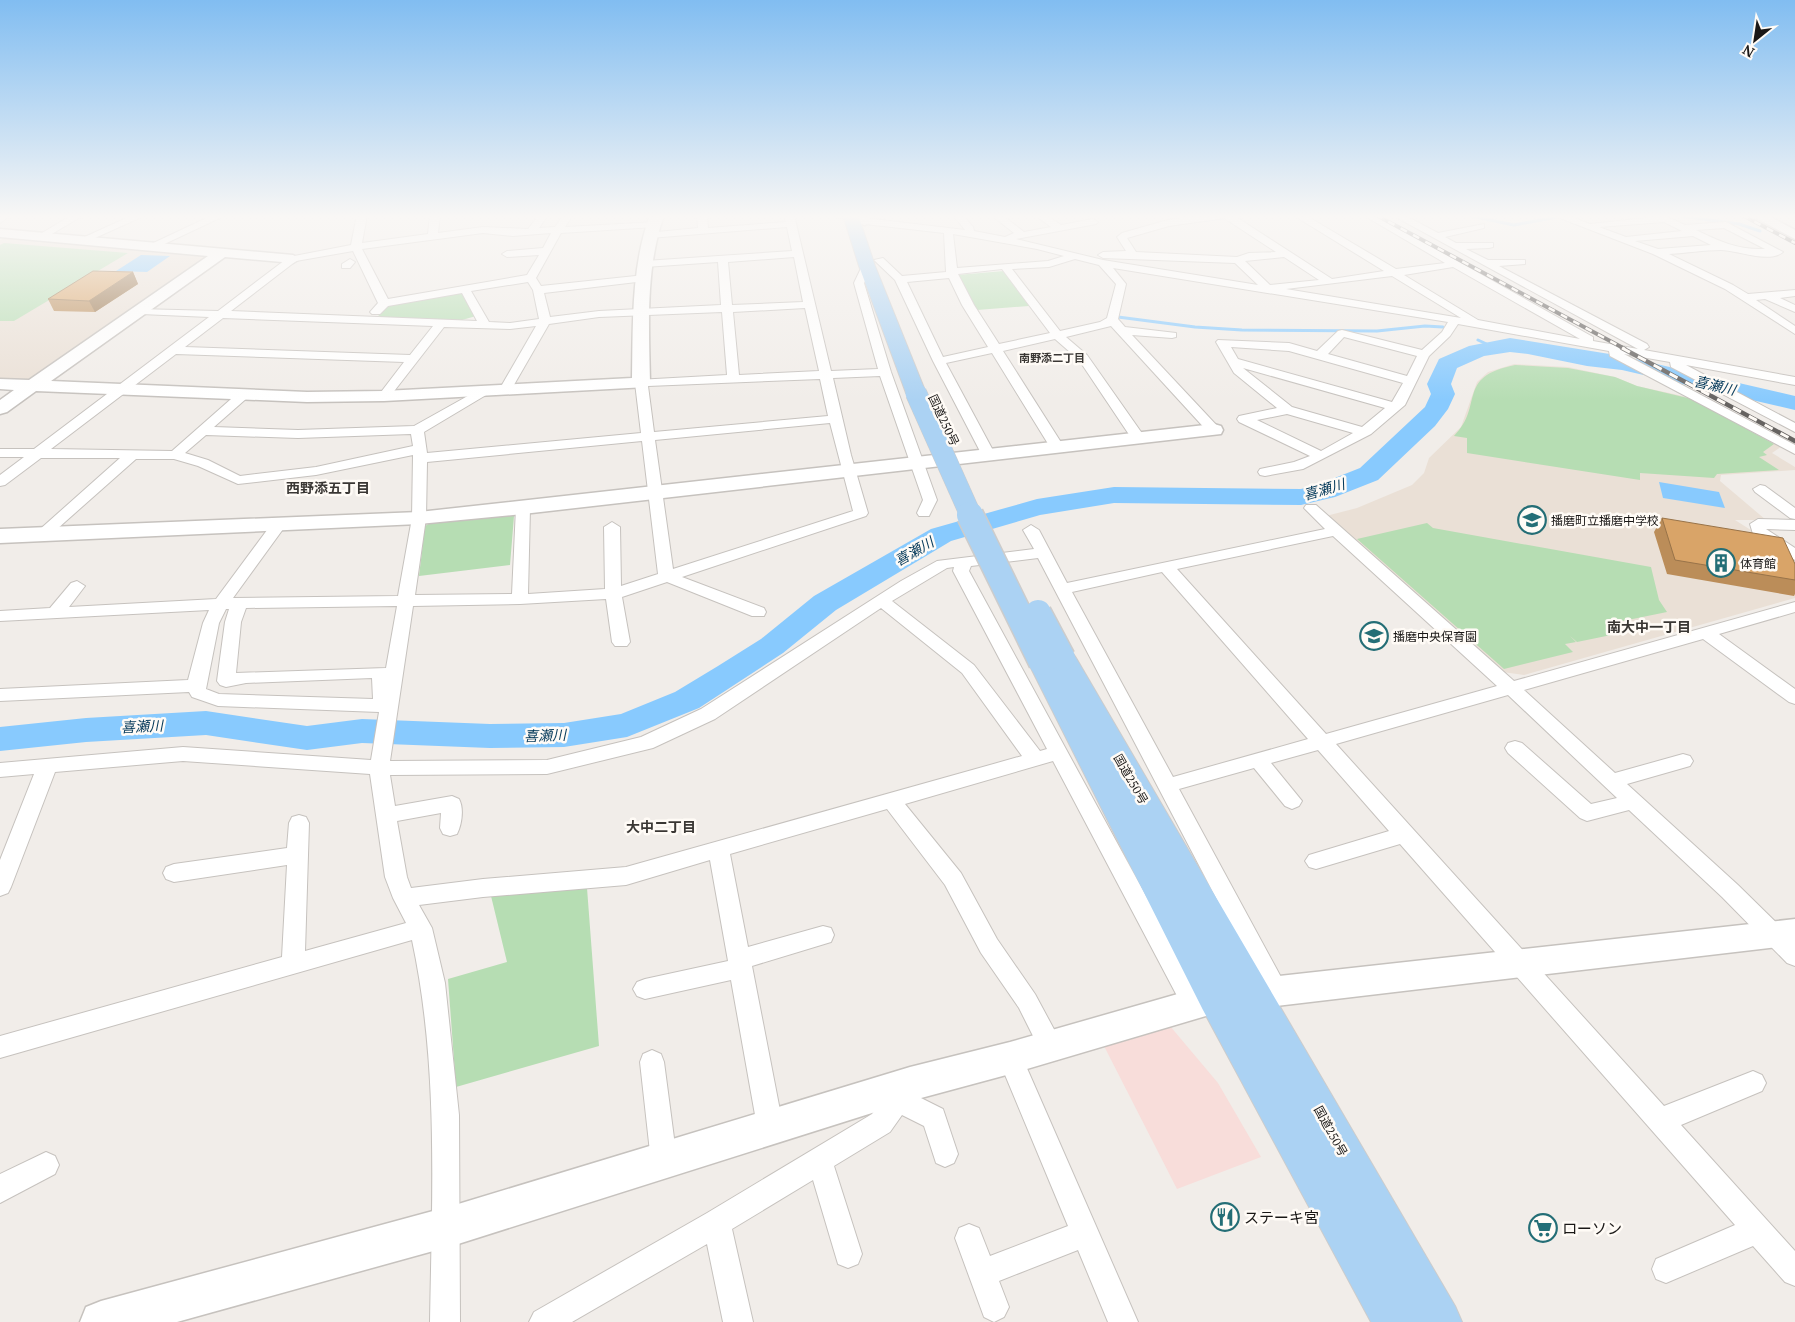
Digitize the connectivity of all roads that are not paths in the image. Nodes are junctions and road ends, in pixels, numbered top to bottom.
1 (189, 277) edge
2 (270, 277) edge
3 (371, 277) edge
4 (613, 277) edge
5 (644, 277) edge
6 (724, 277) edge
7 (802, 277) edge
8 (863, 277) edge
9 (878, 277) edge
10 (896, 277) edge
11 (924, 277) edge
12 (953, 277) edge
13 (1014, 277) edge
14 (1115, 277) edge
15 (1187, 277) edge
16 (1255, 277) edge
17 (1322, 277) edge
18 (1369, 277) edge
19 (1402, 277) edge
20 (1479, 277) edge
21 (1510, 277) edge
22 (1708, 277) edge
23 (531, 278) joint
24 (900, 279) junction
25 (1330, 282) junction
26 (464, 288) junction
27 (538, 290) junction
28 (1269, 290) junction
29 (1795, 293) edge
30 (1767, 296) junction
31 (1745, 298) junction
32 (384, 304) junction
33 (809, 305) junction
34 (727, 309) junction
35 (1795, 309) edge
36 (141, 311) junction
37 (641, 313) junction
38 (221, 314) junction
39 (368, 319) junction
40 (1112, 320) junction
41 (1455, 320) junction
42 (545, 321) junction
43 (441, 323) junction
44 (482, 324) junction
45 (1480, 324) junction
46 (1121, 330) junction
47 (1795, 331) edge
48 (1172, 335) dead end
49 (1058, 336) junction
50 (1600, 345) junction
51 (996, 348) junction
52 (176, 350) junction
53 (1424, 354) junction
54 (1320, 355) junction
55 (1660, 356) junction
56 (413, 359) junction
57 (939, 361) junction
58 (1233, 361) junction
59 (885, 372) junction
60 (827, 374) junction
61 (733, 379) junction
62 (1410, 381) junction
63 (1795, 381) edge
64 (641, 383) junction
65 (0, 384) edge
66 (32, 386) junction
67 (122, 390) junction
68 (505, 390) junction
69 (482, 392) junction
70 (243, 395) junction
71 (384, 396) junction
72 (1394, 407) junction
73 (0, 408) edge
74 (1287, 410) junction
75 (836, 419) junction
76 (1778, 419) junction
77 (1749, 425) junction
78 (1795, 428) edge
79 (417, 430) junction
80 (1214, 430) joint
81 (203, 432) junction
82 (1364, 432) junction
83 (647, 436) junction
84 (1139, 439) junction
85 (1057, 447) junction
86 (1795, 450) edge
87 (0, 453) edge
88 (420, 453) junction
89 (37, 454) junction
90 (175, 455) junction
91 (131, 456) junction
92 (989, 456) junction
93 (1321, 456) junction
94 (917, 463) junction
95 (848, 470) junction
96 (1265, 472) dead end
97 (0, 482) edge
98 (1760, 489) dead end
99 (654, 492) junction
100 (523, 508) junction
101 (1311, 508) dead end
102 (924, 513) dead end
103 (1795, 515) edge
104 (419, 518) junction
105 (278, 525) junction
106 (1795, 525) edge
107 (612, 527) dead end
108 (1031, 530) dead end
109 (1335, 531) junction
110 (43, 534) junction
111 (0, 536) edge
112 (1043, 553) junction
113 (1795, 555) edge
114 (964, 563) junction
115 (1167, 568) junction
116 (666, 576) junction
117 (77, 586) dead end
118 (1061, 589) junction
119 (613, 594) junction
120 (520, 599) junction
121 (882, 601) junction
122 (405, 602) junction
123 (239, 604) junction
124 (220, 605) junction
125 (1795, 607) edge
126 (758, 612) dead end
127 (55, 613) junction
128 (0, 616) edge
129 (1706, 633) junction
130 (621, 642) dead end
131 (1052, 660) junction
132 (226, 681) junction
133 (196, 686) junction
134 (1511, 688) junction
135 (0, 695) edge
136 (212, 698) junction
137 (1795, 698) edge
138 (387, 706) junction
139 (1321, 742) junction
140 (1515, 748) dead end
141 (1058, 753) junction
142 (1035, 759) junction
143 (1258, 760) junction
144 (1682, 761) dead end
145 (47, 767) junction
146 (379, 768) junction
147 (0, 770) edge
148 (1612, 781) junction
149 (1166, 786) junction
150 (891, 800) junction
151 (1292, 801) dead end
152 (1633, 801) junction
153 (386, 814) junction
154 (299, 823) dead end
155 (450, 828) dead end
156 (1403, 835) junction
157 (719, 850) junction
158 (298, 855) junction
159 (1316, 861) dead end
160 (174, 873) dead end
161 (0, 887) edge
162 (404, 898) junction
163 (422, 928) junction
164 (823, 935) dead end
165 (1788, 941) edge
166 (740, 964) junction
167 (1519, 964) junction
168 (293, 965) junction
169 (645, 989) dead end
170 (1264, 992) junction
171 (1205, 1001) junction
172 (1051, 1046) junction
173 (0, 1047) edge
174 (1010, 1058) junction
175 (652, 1062) dead end
176 (1753, 1083) dead end
177 (904, 1092) junction
178 (1659, 1121) junction
179 (770, 1126) junction
180 (945, 1154) dead end
181 (664, 1161) junction
182 (817, 1161) junction
183 (46, 1165) dead end
184 (0, 1189) edge
185 (717, 1223) junction
186 (446, 1228) junction
187 (1757, 1230) junction
188 (1084, 1234) junction
189 (969, 1238) dead end
190 (848, 1254) dead end
191 (1666, 1269) dead end
192 (1795, 1272) edge
193 (982, 1273) junction
194 (994, 1307) dead end
195 (101, 1322) edge
196 (445, 1322) edge
197 (544, 1322) edge
198 (738, 1322) edge
199 (1123, 1322) edge
200 (1396, 1322) edge
201 (1439, 1322) edge

1 - 36 street
2 - 38 street
3 - 32 street
4 - 27 street
5 - 37 street
6 - 34 street
7 - 33 street
8 - 59 street
9 - 131 highway, 国道250号, bridge
10 - 24 street
11 - 24 street
12 - 51 street
13 - 49 street
14 - 40 street
15 - 28 street
16 - 28 street
17 - 25 street
18 - 25 street
19 - 45 street
20 - 50 street
21 - 55 street
22 - 31 street
23 - 26 street
23 - 27 street
24 - 57 street
25 - 28 street
26 - 32 street
26 - 44 street
27 - 42 street
28 - 41 street
29 - 30 street
30 - 31 street
30 - 35 street
31 - 47 street
32 - 39 street
33 - 34 street
33 - 60 street
34 - 37 street
34 - 61 street
36 - 38 street
36 - 66 street
37 - 42 street
37 - 64 street
38 - 39 street
38 - 52 street
39 - 43 street
40 - 46 street
40 - 49 street
41 - 45 street
41 - 53 street
42 - 44 street
42 - 68 street
43 - 44 street
43 - 56 street
45 - 50 street
46 - 48 street
46 - 80 street
49 - 51 street
49 - 84 street
50 - 55 street
50 - 77 street
51 - 57 street
51 - 85 street
52 - 56 street
52 - 67 street
53 - 54 street
53 - 62 street
54 - 58 street
54 - 62 street
55 - 63 street
55 - 76 street
56 - 71 street
57 - 92 street
58 - 72 street
58 - 74 street
59 - 60 street
59 - 94 street
60 - 61 street
60 - 75 street
61 - 64 street
62 - 72 street
64 - 68 street
64 - 83 street
65 - 66 street
66 - 67 street
66 - 73 street
67 - 70 street
67 - 89 street
68 - 69 street
69 - 71 street
69 - 79 street
70 - 71 street
70 - 81 street
72 - 82 street
74 - 82 street
74 - 93 street
75 - 83 street
75 - 95 street
76 - 77 street
76 - 78 street
77 - 86 street
79 - 81 street
79 - 88 street
80 - 84 street
81 - 90 street
82 - 93 street
83 - 88 street
83 - 99 street
84 - 85 street
85 - 92 street
87 - 89 street
88 - 90 street
88 - 104 street
89 - 91 street
89 - 97 street
90 - 91 street
91 - 110 street
92 - 94 street
93 - 96 street
94 - 95 street
94 - 102 street
95 - 99 street
95 - 116 street
98 - 103 street
99 - 100 street
99 - 116 street
100 - 104 street
100 - 120 street
101 - 109 street
104 - 105 street
104 - 122 street
105 - 110 street
105 - 124 street
106 - 113 street
107 - 119 street
108 - 112 street
109 - 115 street
109 - 134 street
110 - 111 street
112 - 114 street
112 - 118 street
114 - 121 street
114 - 141 street
115 - 118 street
115 - 139 street
116 - 119 street
116 - 126 street
117 - 127 street
118 - 149 street
119 - 120 street
119 - 130 street
120 - 122 street
121 - 142 street
121 - 146 street
122 - 123 street
122 - 138 street
123 - 124 street
123 - 132 street
124 - 127 street
124 - 133 street
125 - 129 street
127 - 128 street
129 - 134 street
129 - 137 street
131 - 170 highway, 国道250号
131 - 171 highway, 国道250号
132 - 136 street
132 - 138 street
133 - 135 street
133 - 136 street
134 - 139 street
134 - 148 street
136 - 138 street
138 - 146 street
139 - 143 street
139 - 156 street
140 - 152 street
141 - 142 street
141 - 171 street
142 - 150 street
143 - 149 street
143 - 151 street
144 - 148 street
145 - 146 street
145 - 147 street
145 - 161 street
146 - 153 street
148 - 152 street
149 - 170 street
150 - 157 street
150 - 172 street
152 - 165 street
153 - 155 street
153 - 162 street
154 - 158 street
156 - 159 street
156 - 167 street
157 - 162 street
157 - 166 street
158 - 160 street
158 - 168 street
162 - 163 street
163 - 168 street
163 - 186 street
164 - 166 street
165 - 167 street
166 - 169 street
166 - 179 street
167 - 170 street
167 - 178 street
168 - 173 street
170 - 171 street
170 - 201 highway, 国道250号
171 - 172 street
171 - 200 highway, 国道250号
172 - 174 street
174 - 177 street
174 - 188 street
175 - 181 street
176 - 178 street
177 - 179 street
177 - 180 street
177 - 182 street
178 - 187 street
179 - 181 street
181 - 186 street
182 - 185 street
182 - 190 street
183 - 184 street
185 - 197 street
185 - 198 street
186 - 195 street
186 - 196 street
187 - 191 street
187 - 192 street
188 - 193 street
188 - 199 street
189 - 193 street
193 - 194 street

